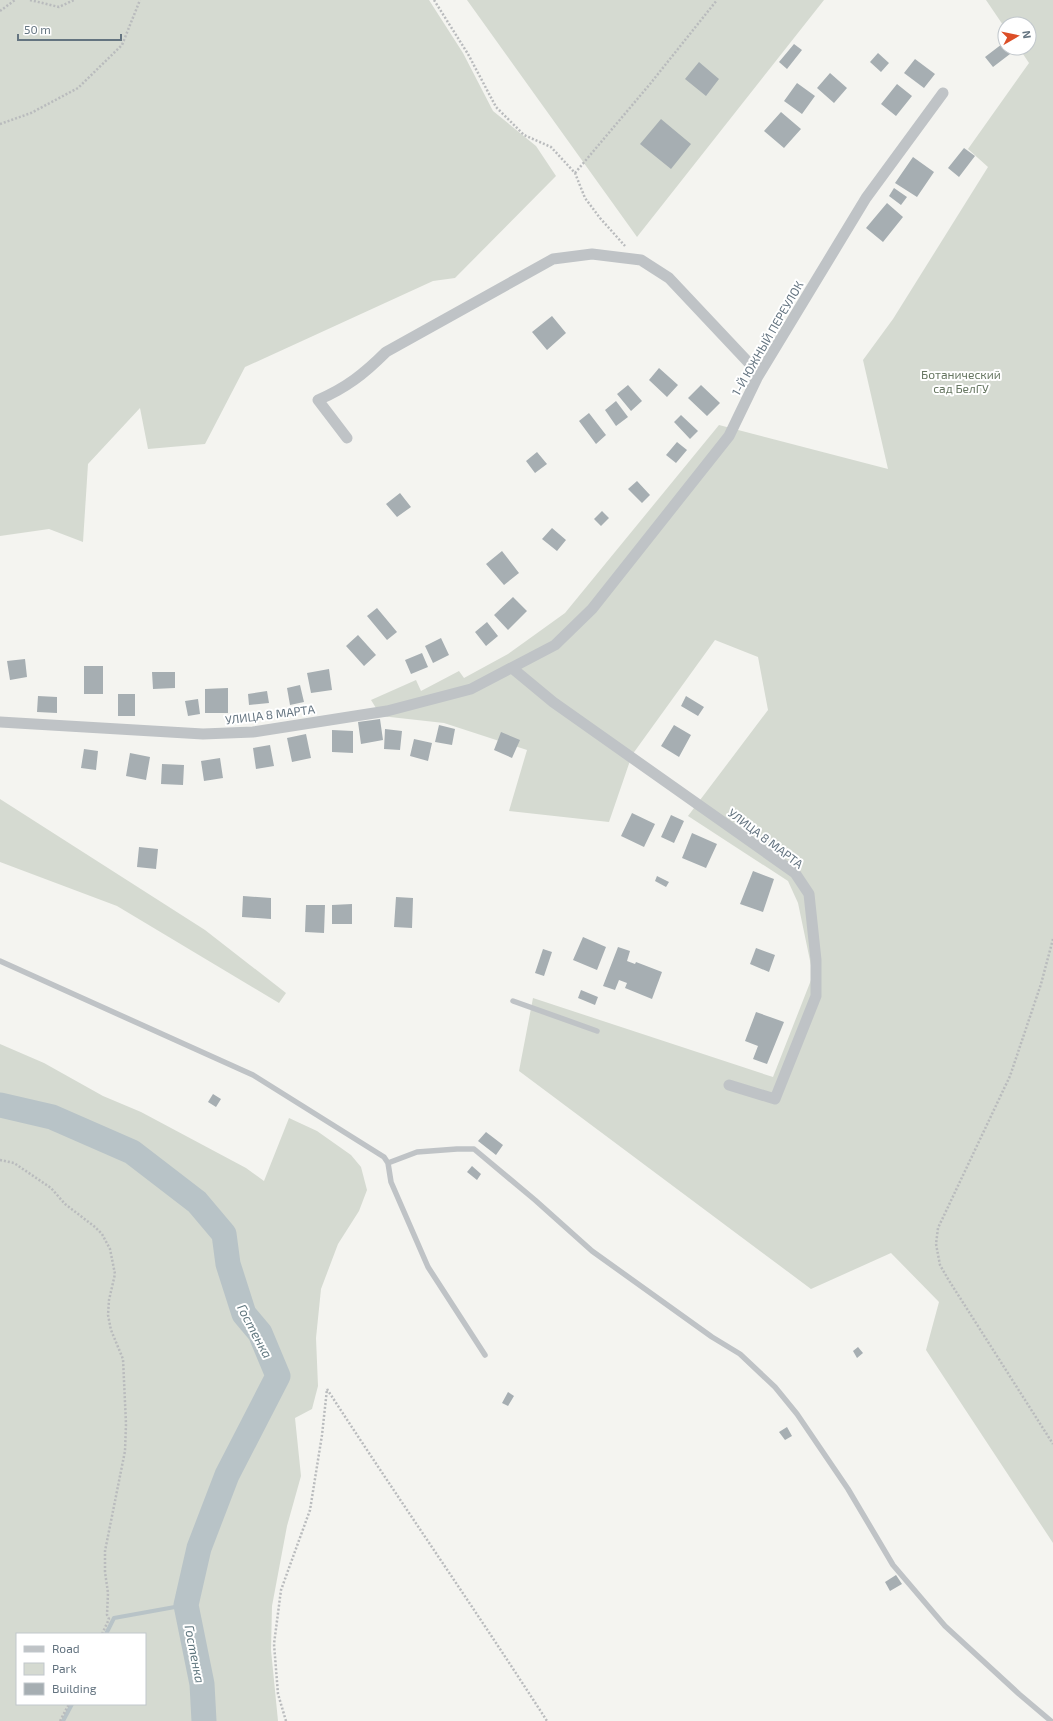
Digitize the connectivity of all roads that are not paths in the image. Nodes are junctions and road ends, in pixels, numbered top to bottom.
1 (943, 93) dead end
2 (757, 378) junction
3 (347, 438) dead end
4 (592, 609) joint
5 (512, 668) junction
6 (0, 722) edge
7 (0, 961) edge
8 (513, 1001) dead end
9 (597, 1031) dead end
10 (729, 1085) dead end
11 (388, 1163) junction
12 (485, 1355) dead end
13 (1051, 1721) edge

1 - 2 street, 1-Й ЮЖНЫЙ ПЕРЕУЛОК
2 - 3 street
2 - 4 street, 1-Й ЮЖНЫЙ ПЕРЕУЛОК
4 - 5 street, УЛИЦА 8 МАРТА
5 - 6 street, УЛИЦА 8 МАРТА
5 - 10 street, УЛИЦА 8 МАРТА
7 - 11 lane
8 - 9 lane
11 - 12 lane
11 - 13 lane

